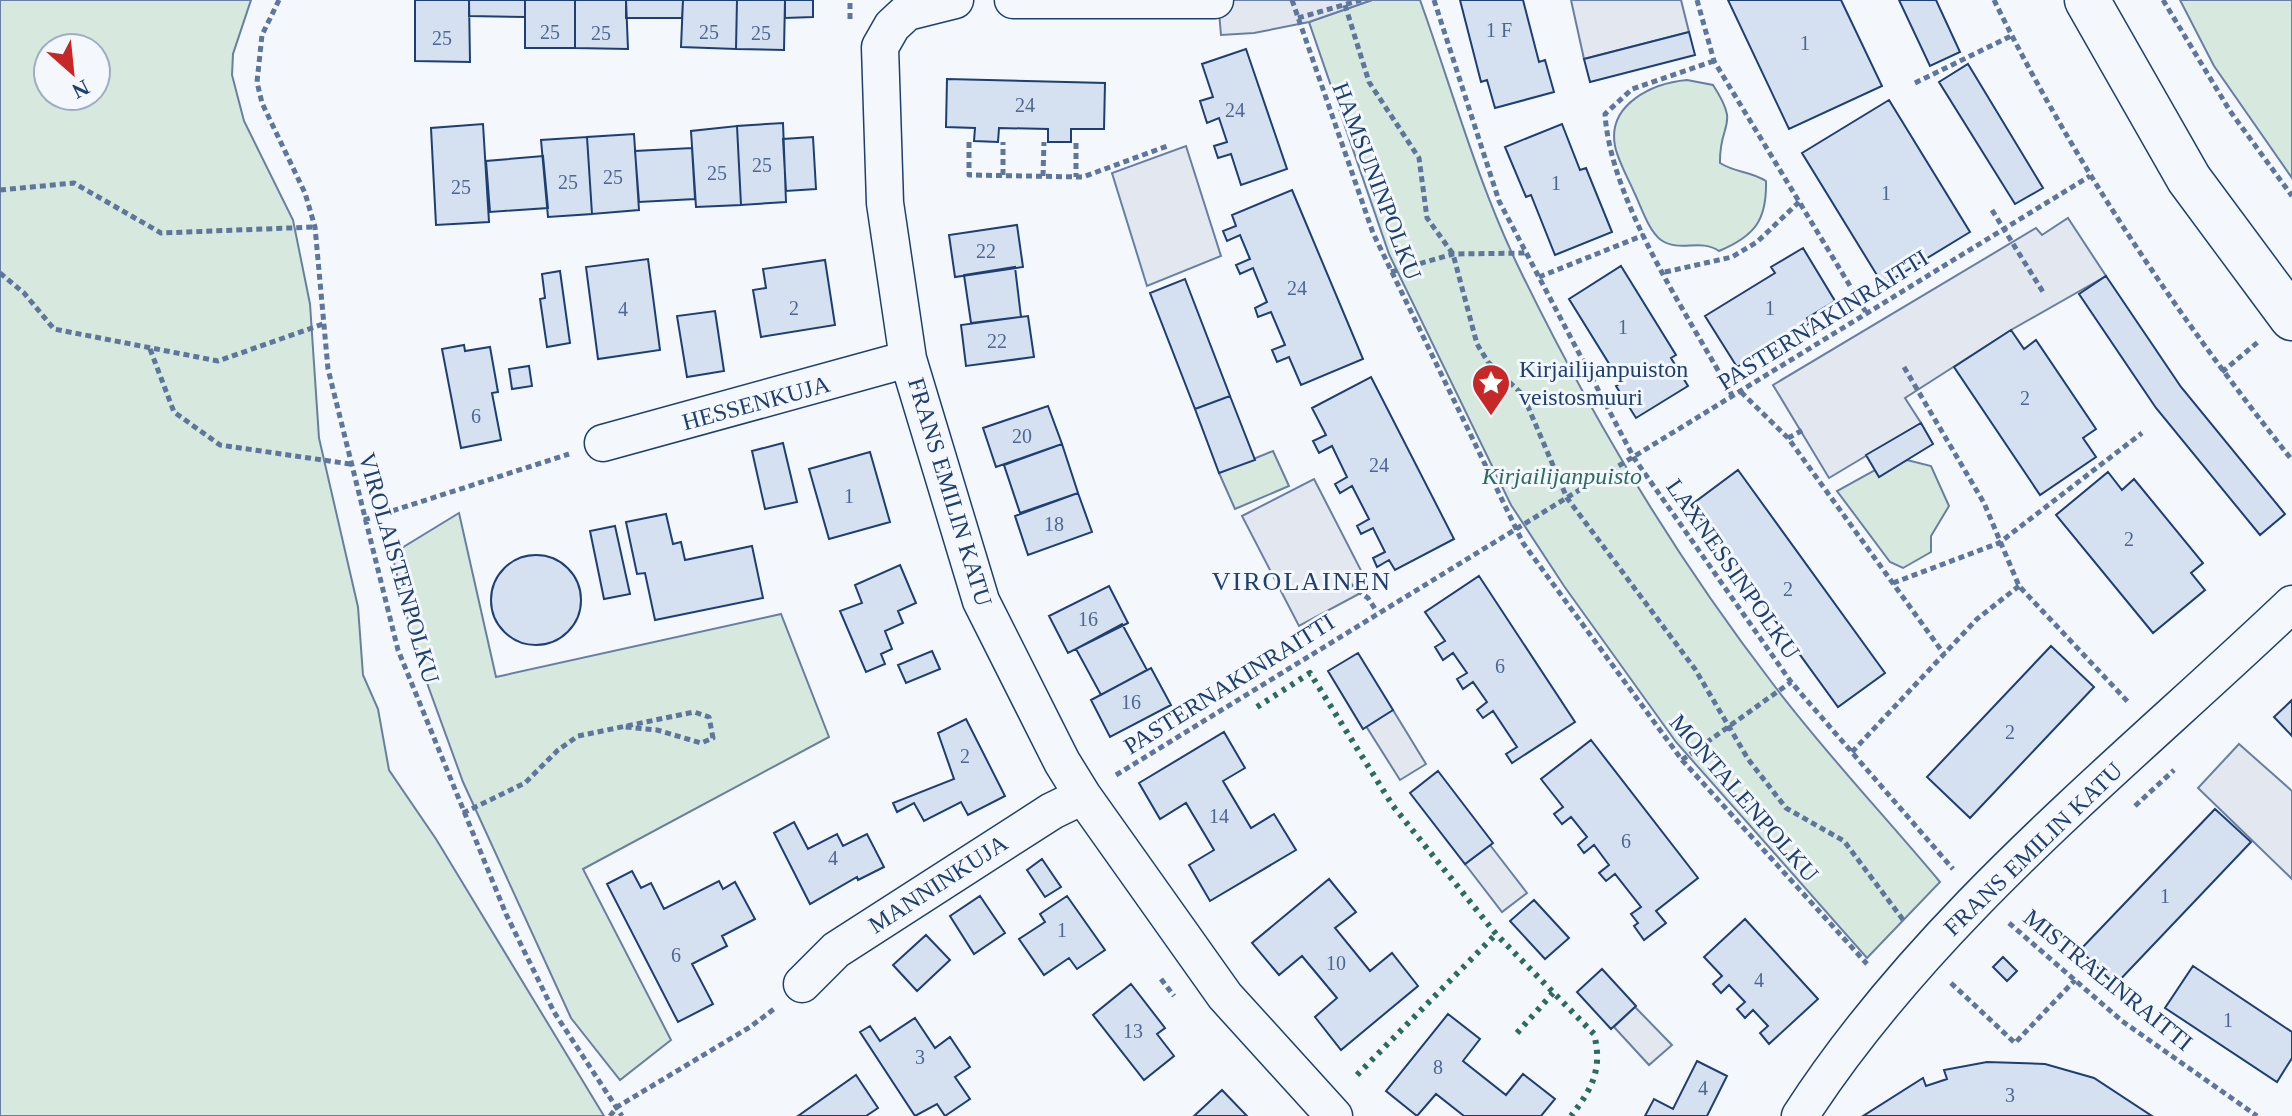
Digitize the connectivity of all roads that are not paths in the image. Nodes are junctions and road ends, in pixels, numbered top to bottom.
1 (955, 0) edge
2 (1013, 0) edge
3 (1215, 0) edge
4 (2087, 0) edge
5 (2292, 318) edge
6 (908, 359) junction
7 (603, 443) road end
8 (2292, 604) edge
9 (1083, 796) junction
10 (802, 984) road end
11 (1334, 1116) edge
12 (1800, 1116) edge

1 - 6 street, FRANS EMILIN KATU
2 - 3 street
4 - 5 main road
6 - 7 street, HESSENKUJA
6 - 9 street, FRANS EMILIN KATU
8 - 12 street, FRANS EMILIN KATU
9 - 10 street, MANNINKUJA
9 - 11 street, FRANS EMILIN KATU

